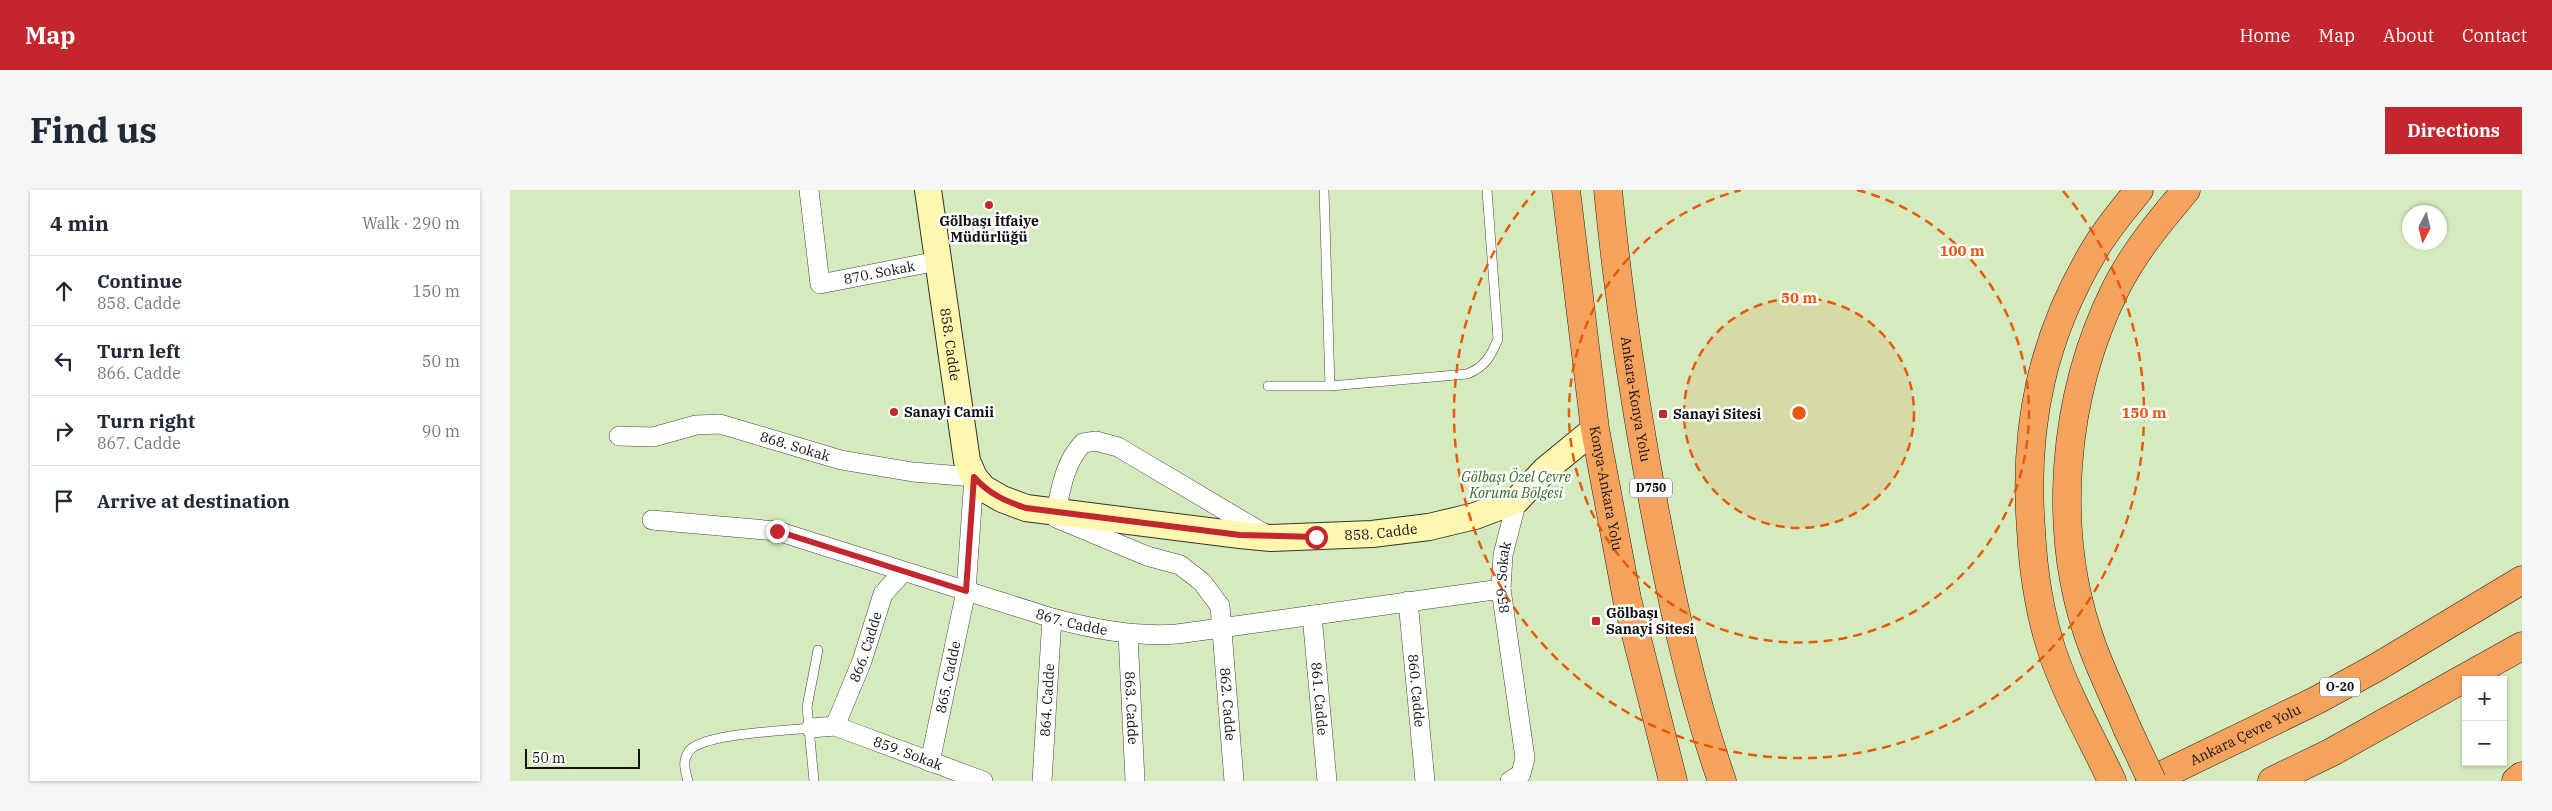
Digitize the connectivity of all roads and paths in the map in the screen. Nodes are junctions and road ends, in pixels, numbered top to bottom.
1 (809, 190) edge
2 (928, 190) edge
3 (1324, 190) edge
4 (1487, 190) edge
5 (1566, 190) edge
6 (1608, 190) edge
7 (2140, 190) edge
8 (2186, 190) edge
9 (938, 261) junction
10 (1268, 386) dead end
11 (1330, 386) junction
12 (1595, 429) junction
13 (619, 436) dead end
14 (974, 477) junction
15 (1518, 500) junction
16 (1046, 511) junction
17 (652, 520) dead end
18 (1271, 538) junction
19 (2522, 559) edge
20 (903, 572) junction
21 (2522, 580) edge
22 (1501, 588) junction
23 (966, 591) junction
24 (1408, 601) junction
25 (1312, 615) junction
26 (1052, 618) junction
27 (1221, 628) junction
28 (1128, 634) junction
29 (2522, 646) edge
30 (818, 650) dead end
31 (2379, 666) junction
32 (835, 726) junction
33 (811, 728) junction
34 (930, 762) junction
35 (2522, 776) edge
36 (688, 781) edge
37 (814, 781) edge
38 (983, 781) edge
39 (1042, 781) edge
40 (1135, 781) edge
41 (1234, 781) edge
42 (1327, 781) edge
43 (1425, 781) edge
44 (1510, 781) edge
45 (1673, 781) edge
46 (1722, 781) edge
47 (2112, 781) edge
48 (2151, 781) edge
49 (2272, 781) edge
50 (2516, 781) edge

1 - 9 street, 870. Sokak
2 - 9 street, 858. Cadde
3 - 11 lane
4 - 11 lane
5 - 12 highway, Konya-Ankara Yolu
6 - 46 highway, Ankara-Konya Yolu / D750
7 - 47 highway
8 - 48 highway, bridge
9 - 14 street, 858. Cadde
10 - 11 lane
12 - 15 street, 859. Sokak
12 - 45 highway, Konya-Ankara Yolu
13 - 14 street, 868. Sokak
14 - 16 street, 858. Cadde
14 - 23 street
15 - 18 street, 858. Cadde
15 - 22 street, 859. Sokak
16 - 18 street, 858. Cadde
16 - 18 street
16 - 27 street, 862. Cadde
17 - 20 street, 867. Cadde
19 - 31 highway
20 - 23 street, 867. Cadde
20 - 32 street, 866. Cadde
21 - 31 highway, Ankara Çevre Yolu / O-20
22 - 24 street, 867. Cadde
22 - 44 street, 859. Sokak
23 - 26 street, 867. Cadde
23 - 34 street, 865. Cadde
24 - 25 street, 867. Cadde
24 - 43 street, 860. Cadde
25 - 27 street, 867. Cadde
25 - 42 street, 861. Cadde
26 - 28 street, 867. Cadde
26 - 39 street, 864. Cadde
27 - 28 street, 867. Cadde
27 - 41 street, 862. Cadde
28 - 40 street, 863. Cadde
29 - 49 highway
30 - 33 lane
31 - 48 highway, Ankara Çevre Yolu / O-20
32 - 33 street
32 - 34 street, 859. Sokak
33 - 36 lane
33 - 37 lane
34 - 38 street, 859. Sokak
35 - 50 highway

